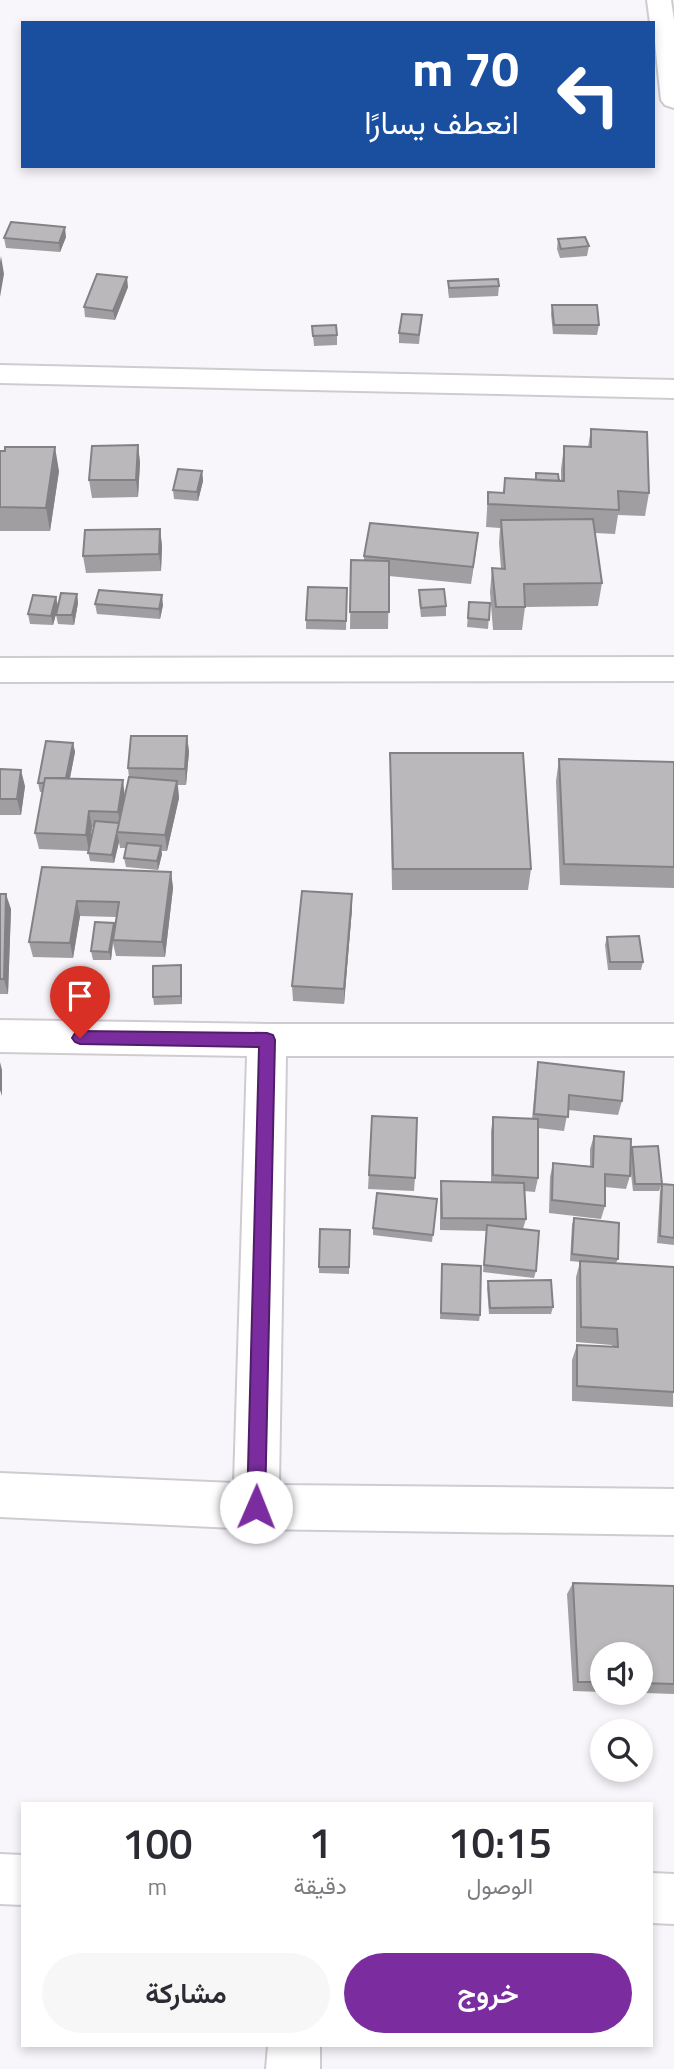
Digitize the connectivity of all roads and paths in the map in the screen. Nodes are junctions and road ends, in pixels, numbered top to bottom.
1 (659, 0) edge
2 (674, 100) edge
3 (0, 374) edge
4 (674, 390) edge
5 (674, 668) edge
6 (0, 670) edge
7 (0, 1037) edge
8 (267, 1040) junction
9 (674, 1040) edge
10 (0, 1495) edge
11 (256, 1507) junction
12 (674, 1512) edge
13 (0, 1880) edge
14 (21, 1880) edge
15 (653, 1898) edge
16 (674, 1899) edge
17 (294, 2047) edge
18 (293, 2069) edge

1 - 2 street
3 - 4 street
5 - 6 street
7 - 8 street
8 - 9 street
8 - 11 street
10 - 11 street
11 - 12 street
13 - 14 street
15 - 16 street
17 - 18 street

